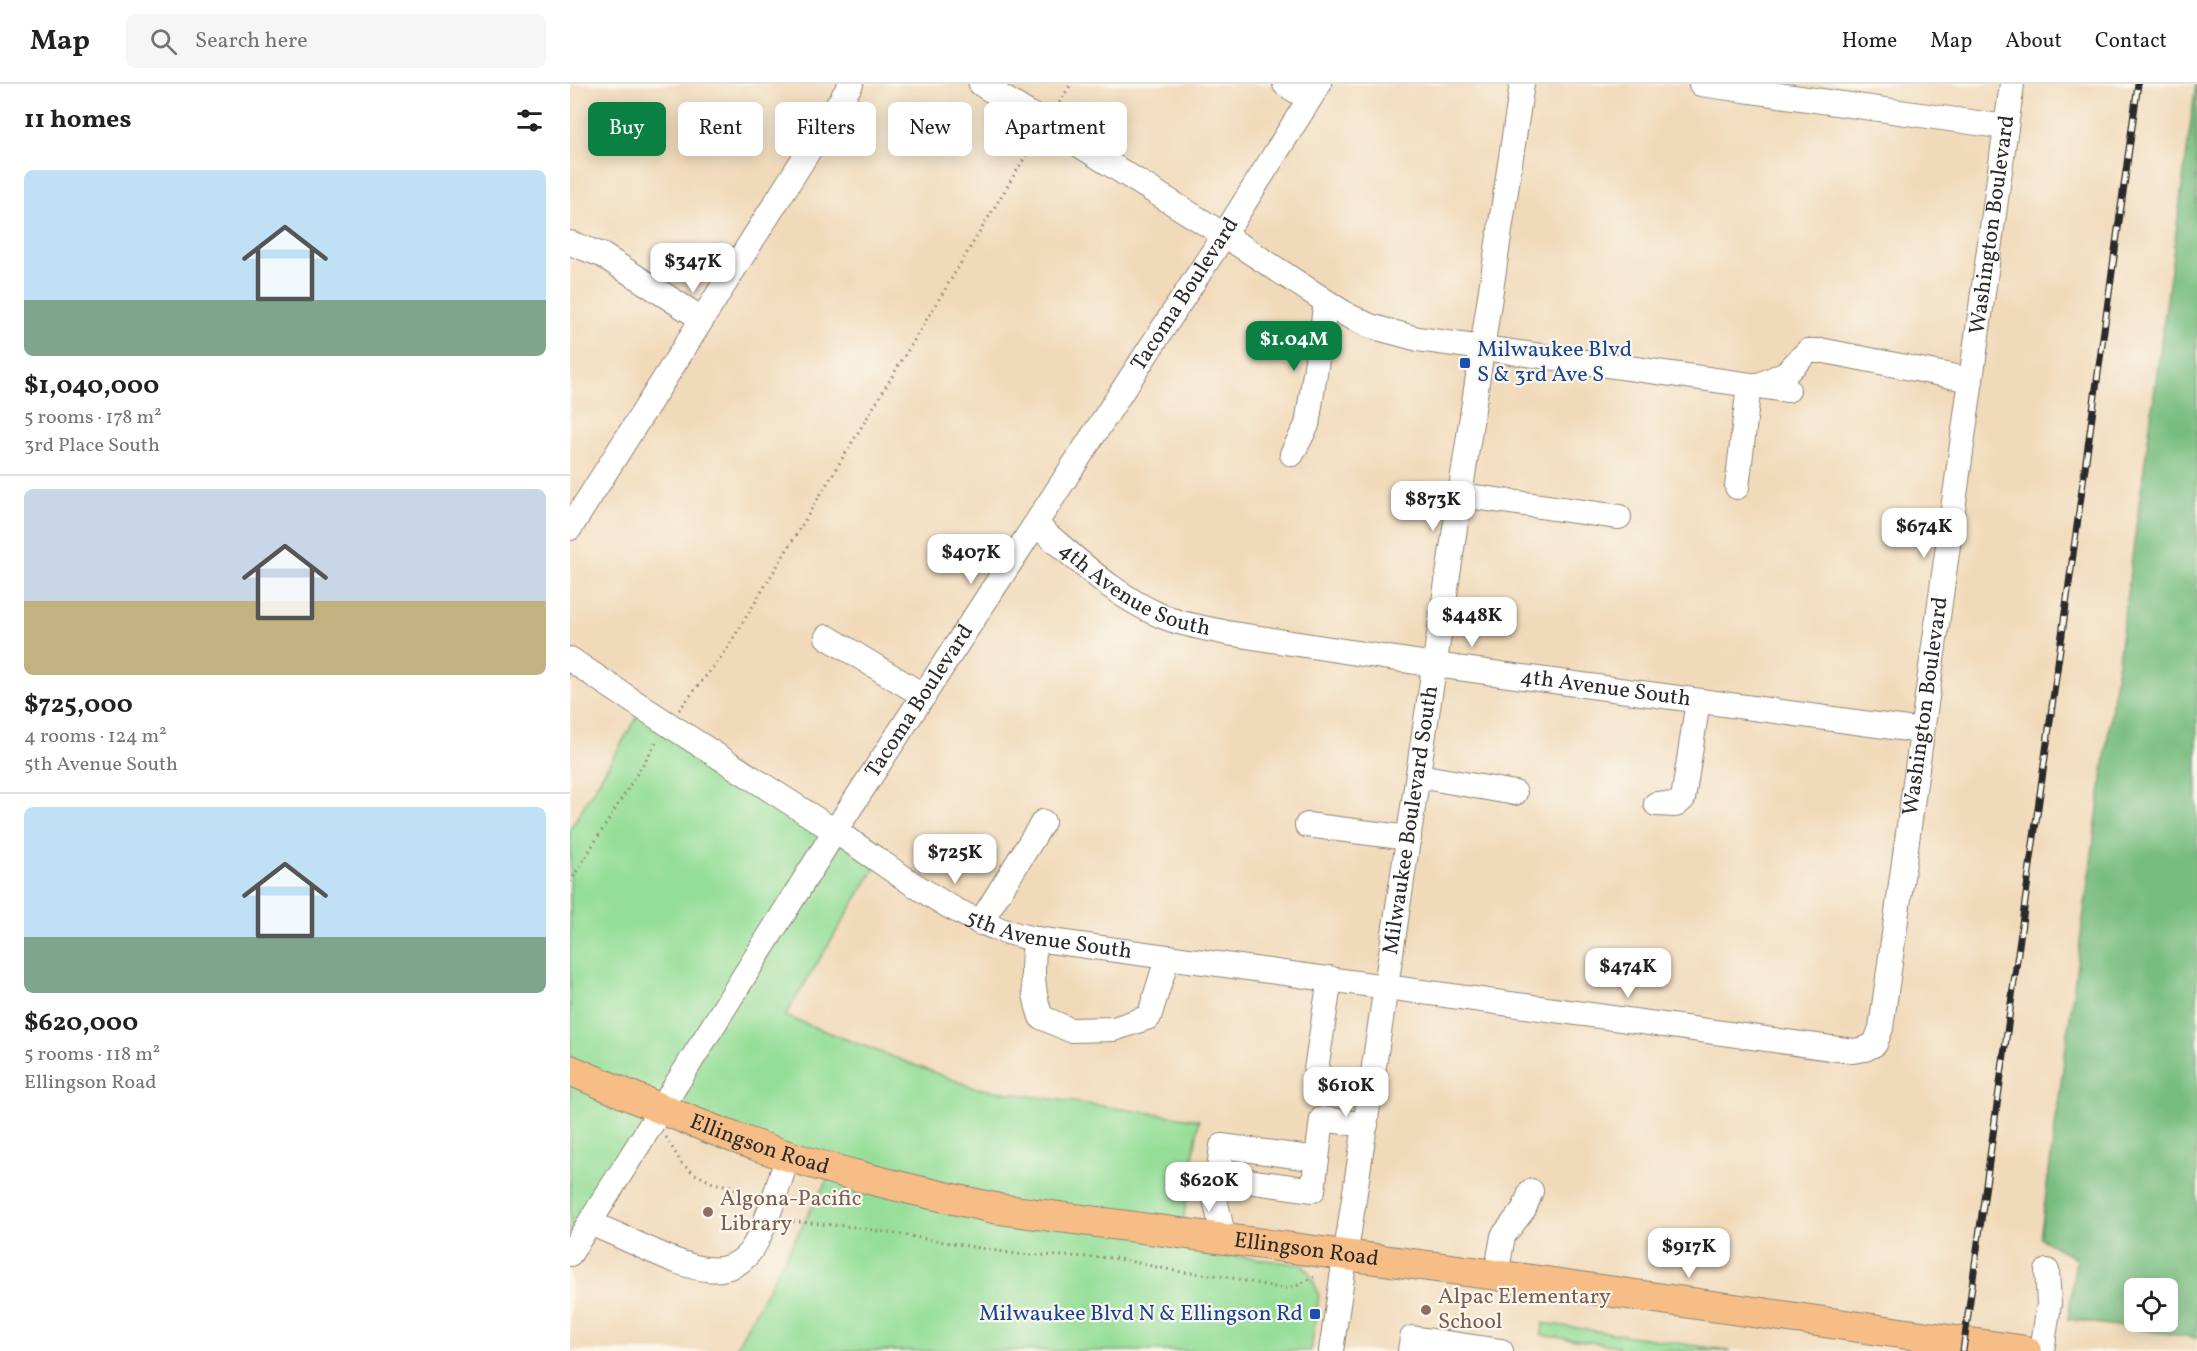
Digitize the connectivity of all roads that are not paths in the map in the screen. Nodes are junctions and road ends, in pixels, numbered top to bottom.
1 (851, 84) edge
2 (981, 84) edge
3 (1285, 84) edge
4 (1522, 84) edge
5 (1701, 84) edge
6 (2012, 84) edge
7 (1314, 91) edge
8 (2006, 127) junction
9 (1224, 235) junction
10 (570, 243) edge
11 (1326, 302) junction
12 (702, 320) junction
13 (1482, 348) junction
14 (1971, 380) junction
15 (1753, 385) junction
16 (1788, 390) dead end
17 (1292, 454) dead end
18 (1737, 487) dead end
19 (1460, 495) junction
20 (1619, 517) dead end
21 (1036, 525) junction
22 (570, 528) edge
23 (827, 637) dead end
24 (570, 659) edge
25 (1435, 665) junction
26 (924, 696) junction
27 (1698, 701) junction
28 (1922, 731) junction
29 (1419, 776) junction
30 (1515, 793) dead end
31 (1656, 804) dead end
32 (1043, 822) dead end
33 (1307, 825) dead end
34 (835, 831) junction
35 (1410, 838) junction
36 (980, 923) junction
37 (1036, 939) junction
38 (1170, 957) junction
39 (1330, 978) junction
40 (1387, 987) junction
41 (1875, 1044) joint
42 (570, 1070) edge
43 (1316, 1070) dead end
44 (655, 1119) junction
45 (1366, 1125) junction
46 (788, 1156) junction
47 (1216, 1188) junction
48 (1531, 1191) dead end
49 (590, 1223) junction
50 (1187, 1234) junction
51 (1224, 1239) junction
52 (570, 1254) edge
53 (1346, 1256) junction
54 (2047, 1271) dead end
55 (1496, 1275) junction
56 (1331, 1351) edge
57 (1410, 1351) edge
58 (1501, 1351) edge
59 (2026, 1351) edge
60 (2042, 1351) edge

1 - 12 street
2 - 9 street
3 - 7 street
4 - 13 street, Milwaukee Boulevard South
5 - 8 street
6 - 8 street, Washington Boulevard
7 - 9 street, Tacoma Boulevard
8 - 14 street, Washington Boulevard
9 - 11 street
9 - 21 street, Tacoma Boulevard
10 - 12 street
11 - 13 street
11 - 17 street
12 - 22 street
13 - 15 street
13 - 19 street, Milwaukee Boulevard South
14 - 15 street
14 - 28 street, Washington Boulevard
15 - 16 street
15 - 18 street
19 - 20 street
19 - 25 street, Milwaukee Boulevard South
21 - 25 street, 4th Avenue South
21 - 26 street, Tacoma Boulevard
23 - 26 street
24 - 34 street, 5th Avenue South
25 - 27 street, 4th Avenue South
25 - 29 street, Milwaukee Boulevard South
26 - 34 street, Tacoma Boulevard
27 - 28 street, 4th Avenue South
27 - 31 street
28 - 41 street, Washington Boulevard
29 - 30 street
29 - 35 street, Milwaukee Boulevard South
32 - 36 street
33 - 35 street
34 - 36 street, 5th Avenue South
34 - 44 street, Tacoma Boulevard
35 - 40 street, Milwaukee Boulevard South
36 - 37 street, 5th Avenue South
37 - 38 street, 5th Avenue South
37 - 38 street
38 - 39 street, 5th Avenue South
39 - 40 street, 5th Avenue South
39 - 43 street
40 - 41 street, 5th Avenue South
40 - 45 street, Milwaukee Boulevard South
42 - 44 main road, Ellingson Road
44 - 46 main road, Ellingson Road
44 - 49 street, Tacoma Boulevard
45 - 47 street
45 - 53 street, Milwaukee Boulevard South
46 - 49 street
46 - 50 main road, Ellingson Road
47 - 50 street
47 - 51 street
48 - 55 street
49 - 52 street, Tacoma Boulevard
50 - 51 main road, Ellingson Road
51 - 53 main road, Ellingson Road
53 - 55 main road, Ellingson Road
53 - 56 street, Milwaukee Boulevard South
54 - 60 street
55 - 59 main road, Ellingson Road
57 - 58 street

